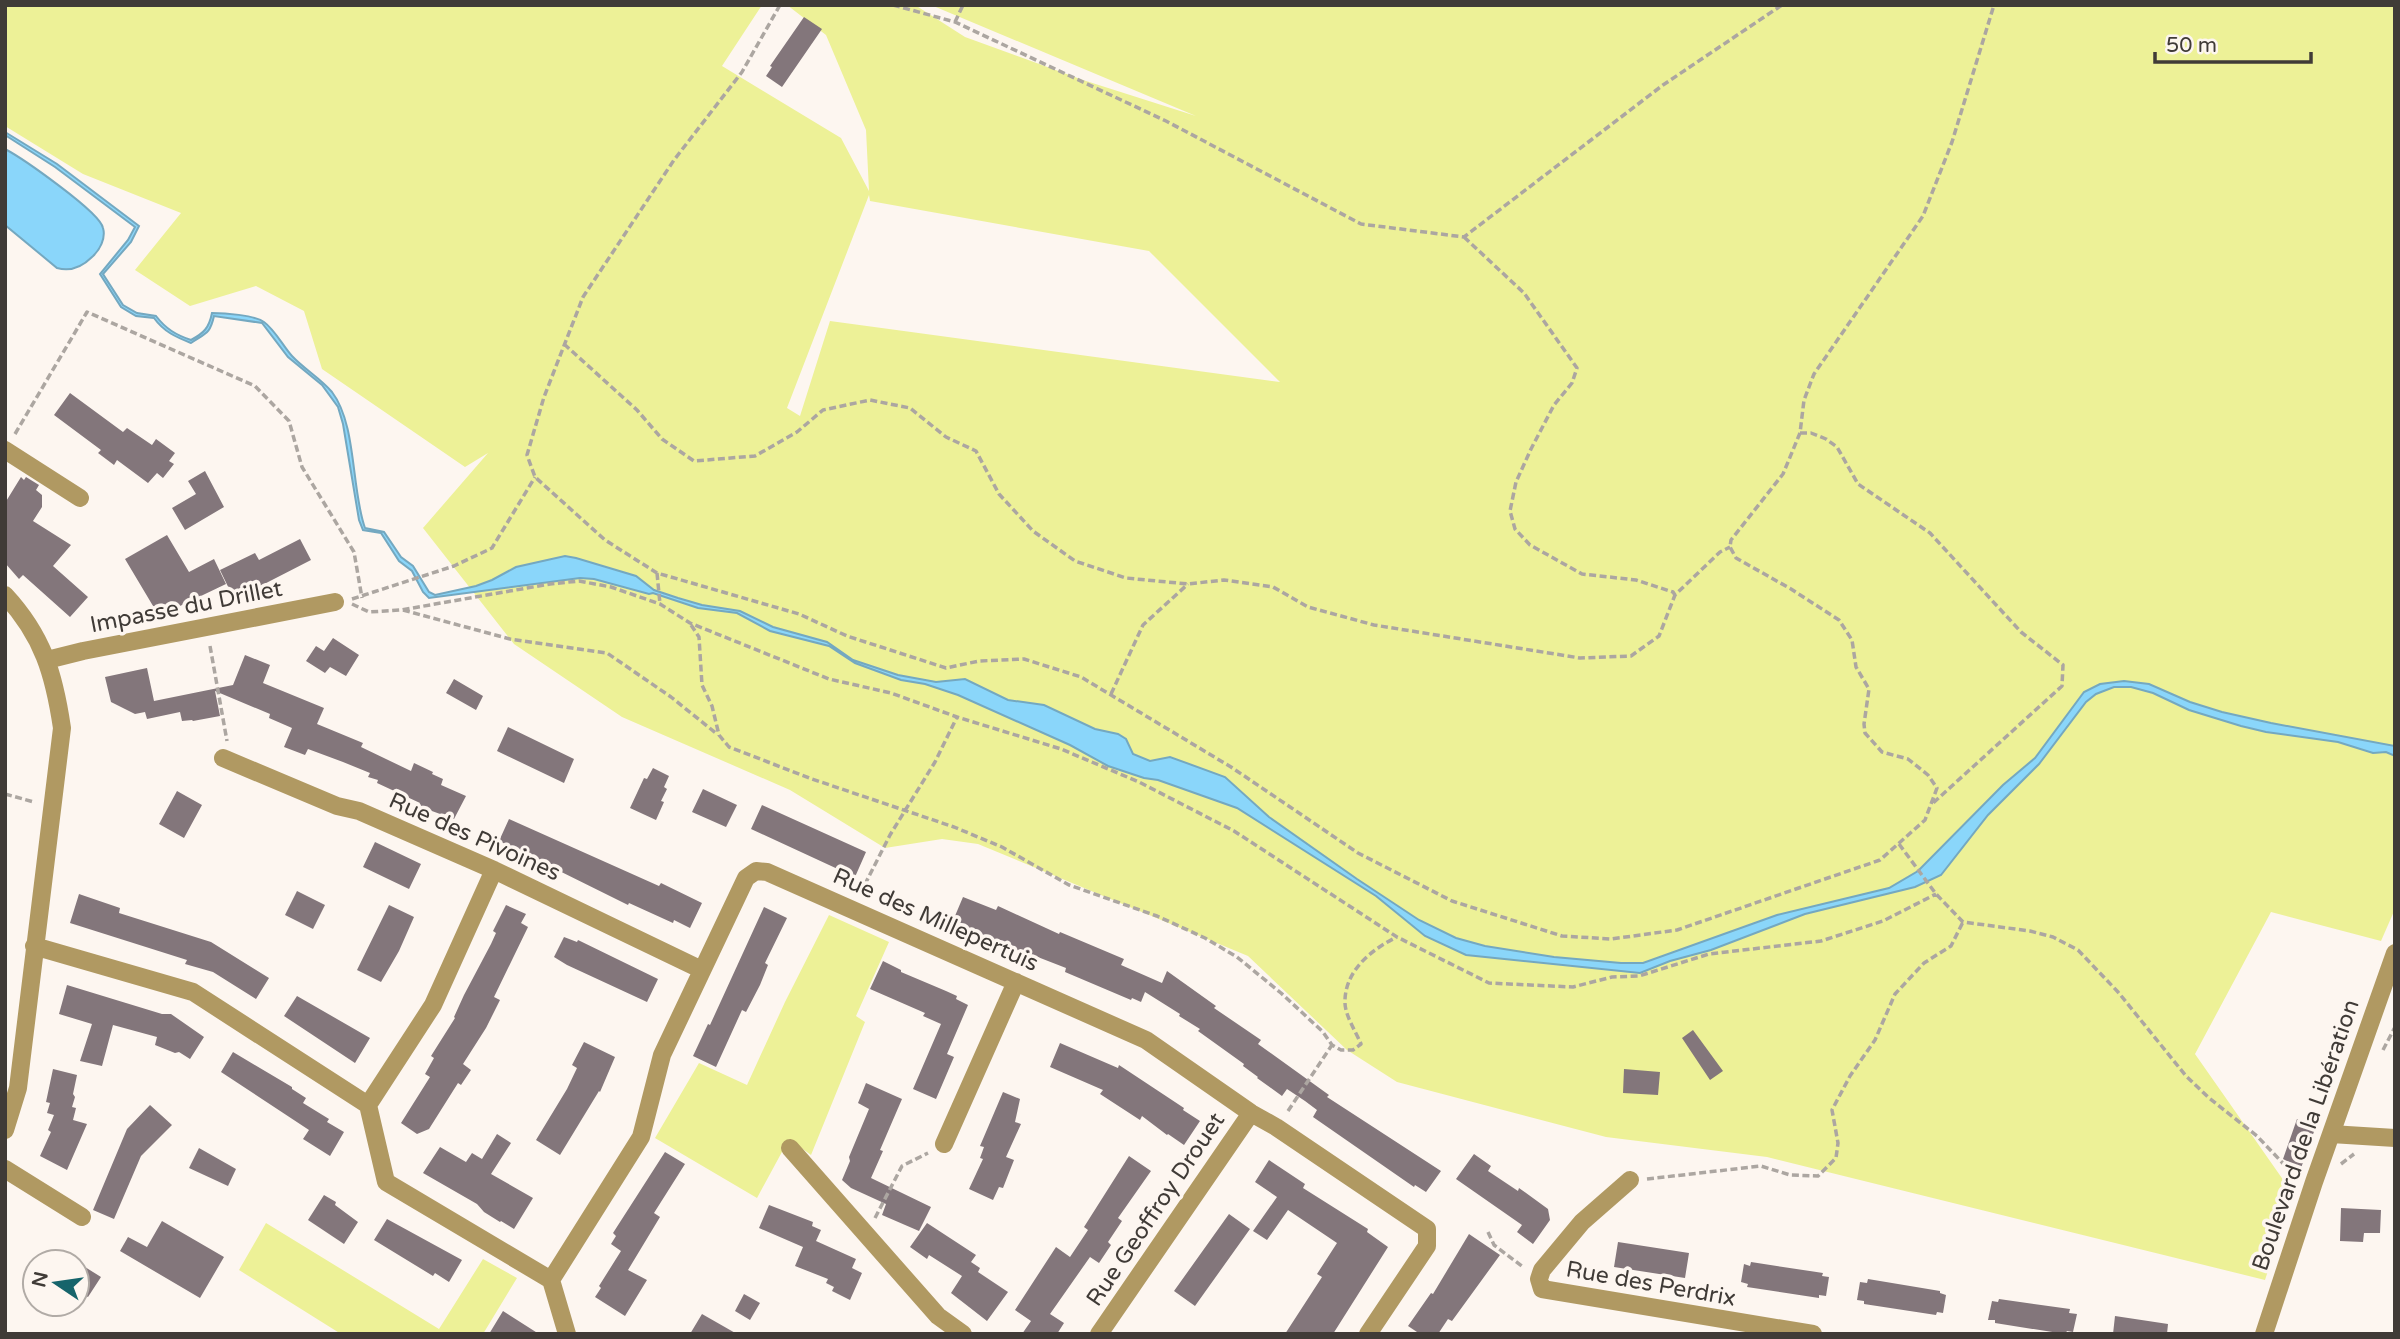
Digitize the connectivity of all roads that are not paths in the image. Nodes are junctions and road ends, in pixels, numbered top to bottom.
1 (6, 449) edge
2 (80, 498) dead end
3 (5, 595) edge
4 (340, 601) road end
5 (47, 660) junction
6 (227, 759) road end
7 (495, 870) junction
8 (34, 946) junction
9 (2395, 953) edge
10 (702, 970) junction
11 (1016, 982) junction
12 (368, 1105) junction
13 (1251, 1113) junction
14 (5, 1130) edge
15 (2331, 1135) junction
16 (2395, 1138) edge
17 (944, 1144) road end
18 (790, 1148) dead end
19 (5, 1169) edge
20 (1630, 1180) road end
21 (82, 1217) dead end
22 (551, 1280) junction
23 (1779, 1331) edge
24 (567, 1334) edge
25 (962, 1334) edge
26 (1099, 1334) edge
27 (1368, 1334) edge
28 (1813, 1334) edge
29 (2264, 1334) edge

1 - 2 street
3 - 5 street
4 - 5 street, Impasse du Drillet
5 - 8 street
6 - 7 street, Rue des Pivoines
7 - 10 street, Rue des Pivoines
7 - 12 street
8 - 12 street
8 - 14 street
9 - 15 street, Boulevard de la Libération
10 - 11 street, Rue des Millepertuis
10 - 22 street, Rue des Millepertuis
11 - 13 street, Rue des Millepertuis
11 - 17 street
12 - 22 street
13 - 26 street, Rue Geoffroy Drouet
13 - 27 street, Rue des Millepertuis
15 - 16 street
15 - 29 street, Boulevard de la Libération
18 - 25 street
19 - 21 street
20 - 23 street, Rue des Perdrix
22 - 24 street
23 - 28 street, Rue des Perdrix

